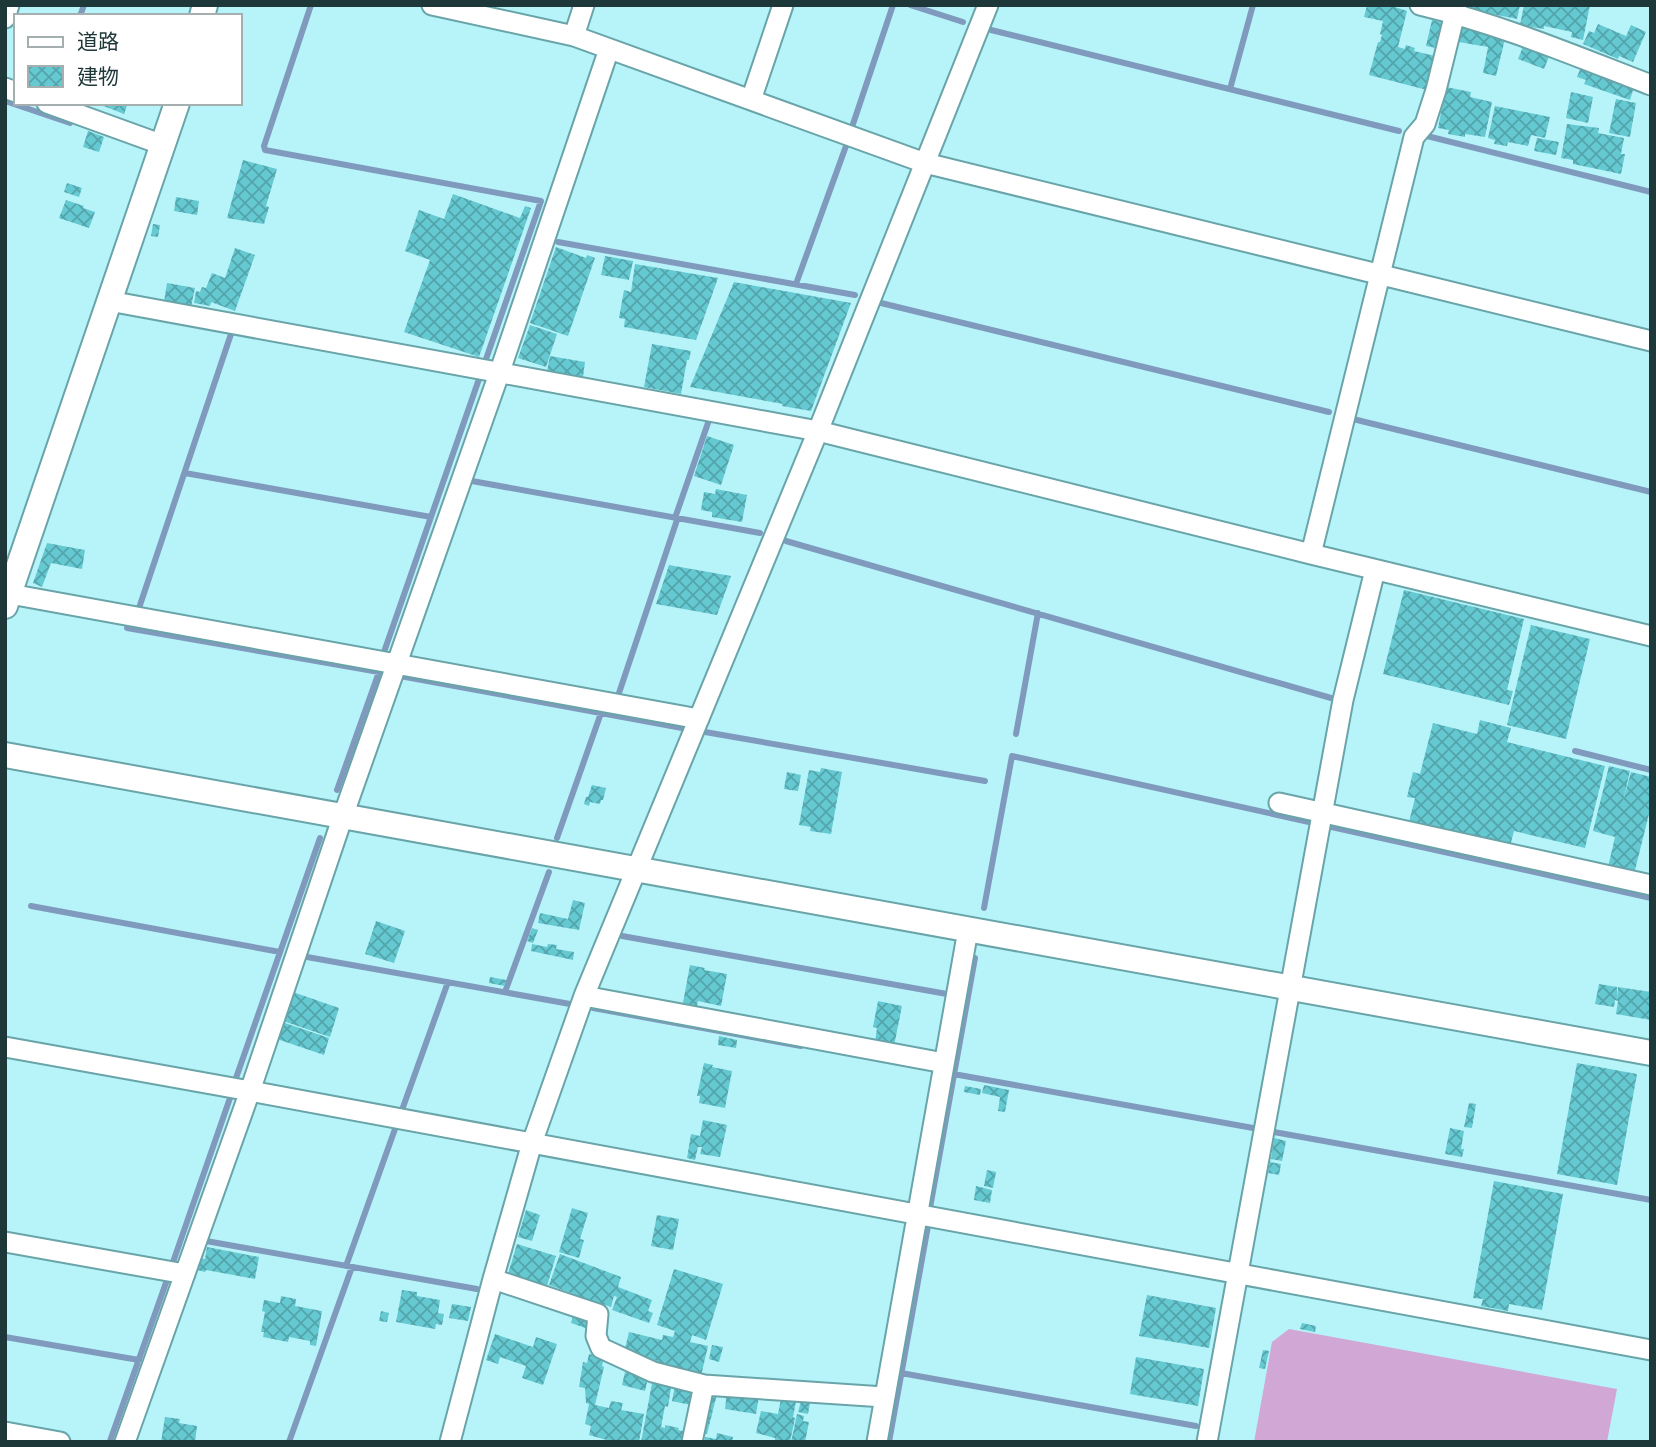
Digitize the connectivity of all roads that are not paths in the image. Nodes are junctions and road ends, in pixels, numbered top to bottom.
1 (9, 5) edge
2 (432, 5) edge
3 (584, 5) edge
4 (783, 5) edge
5 (988, 5) edge
6 (1420, 5) edge
7 (1456, 9) edge
8 (5, 18) edge
9 (574, 36) junction
10 (609, 49) junction
11 (1651, 85) edge
12 (751, 100) junction
13 (53, 105) edge
14 (176, 105) edge
15 (163, 145) junction
16 (925, 163) junction
17 (1380, 274) junction
18 (109, 301) junction
19 (1651, 341) edge
20 (500, 371) junction
21 (818, 431) junction
22 (1311, 554) junction
23 (1375, 570) junction
24 (7, 600) edge
25 (1651, 636) edge
26 (396, 665) junction
27 (699, 719) junction
28 (5, 755) edge
29 (1279, 803) dead end
30 (343, 816) junction
31 (1321, 821) junction
32 (636, 869) junction
33 (1651, 885) edge
34 (968, 930) junction
35 (1290, 988) junction
36 (584, 996) junction
37 (5, 1047) edge
38 (1651, 1053) edge
39 (944, 1063) junction
40 (250, 1091) junction
41 (531, 1143) junction
42 (917, 1215) junction
43 (5, 1242) edge
44 (185, 1274) junction
45 (1237, 1274) junction
46 (492, 1279) junction
47 (1651, 1350) edge
48 (704, 1385) junction
49 (884, 1397) junction
50 (5, 1432) edge
51 (60, 1442) edge
52 (125, 1442) edge
53 (450, 1442) edge
54 (692, 1442) edge
55 (877, 1442) edge
56 (1207, 1442) edge

1 - 8 street
2 - 9 street
3 - 9 street
4 - 12 street
5 - 16 street
6 - 7 street
7 - 11 street
7 - 17 street
9 - 10 street
10 - 12 street
10 - 20 street
12 - 16 street
13 - 15 street
14 - 15 street
15 - 18 street
16 - 17 street
16 - 21 street
17 - 19 street
17 - 22 street
18 - 20 street
18 - 24 street
20 - 21 street
20 - 26 street
21 - 22 street
21 - 27 street
22 - 23 street
23 - 25 street
23 - 31 street
24 - 26 street
26 - 27 street
26 - 30 street
27 - 32 street
28 - 30 street
29 - 31 street
30 - 32 street
30 - 40 street
31 - 33 street
31 - 35 street
32 - 34 street
32 - 36 street
34 - 35 street
34 - 39 street
35 - 38 street
35 - 45 street
36 - 39 street
36 - 41 street
37 - 40 street
39 - 42 street
40 - 41 street
40 - 44 street
41 - 42 street
41 - 46 street
42 - 45 street
42 - 49 street
43 - 44 street
44 - 52 street
45 - 47 street
45 - 56 street
46 - 48 street
46 - 53 street
48 - 49 street
48 - 54 street
49 - 55 street
50 - 51 street

